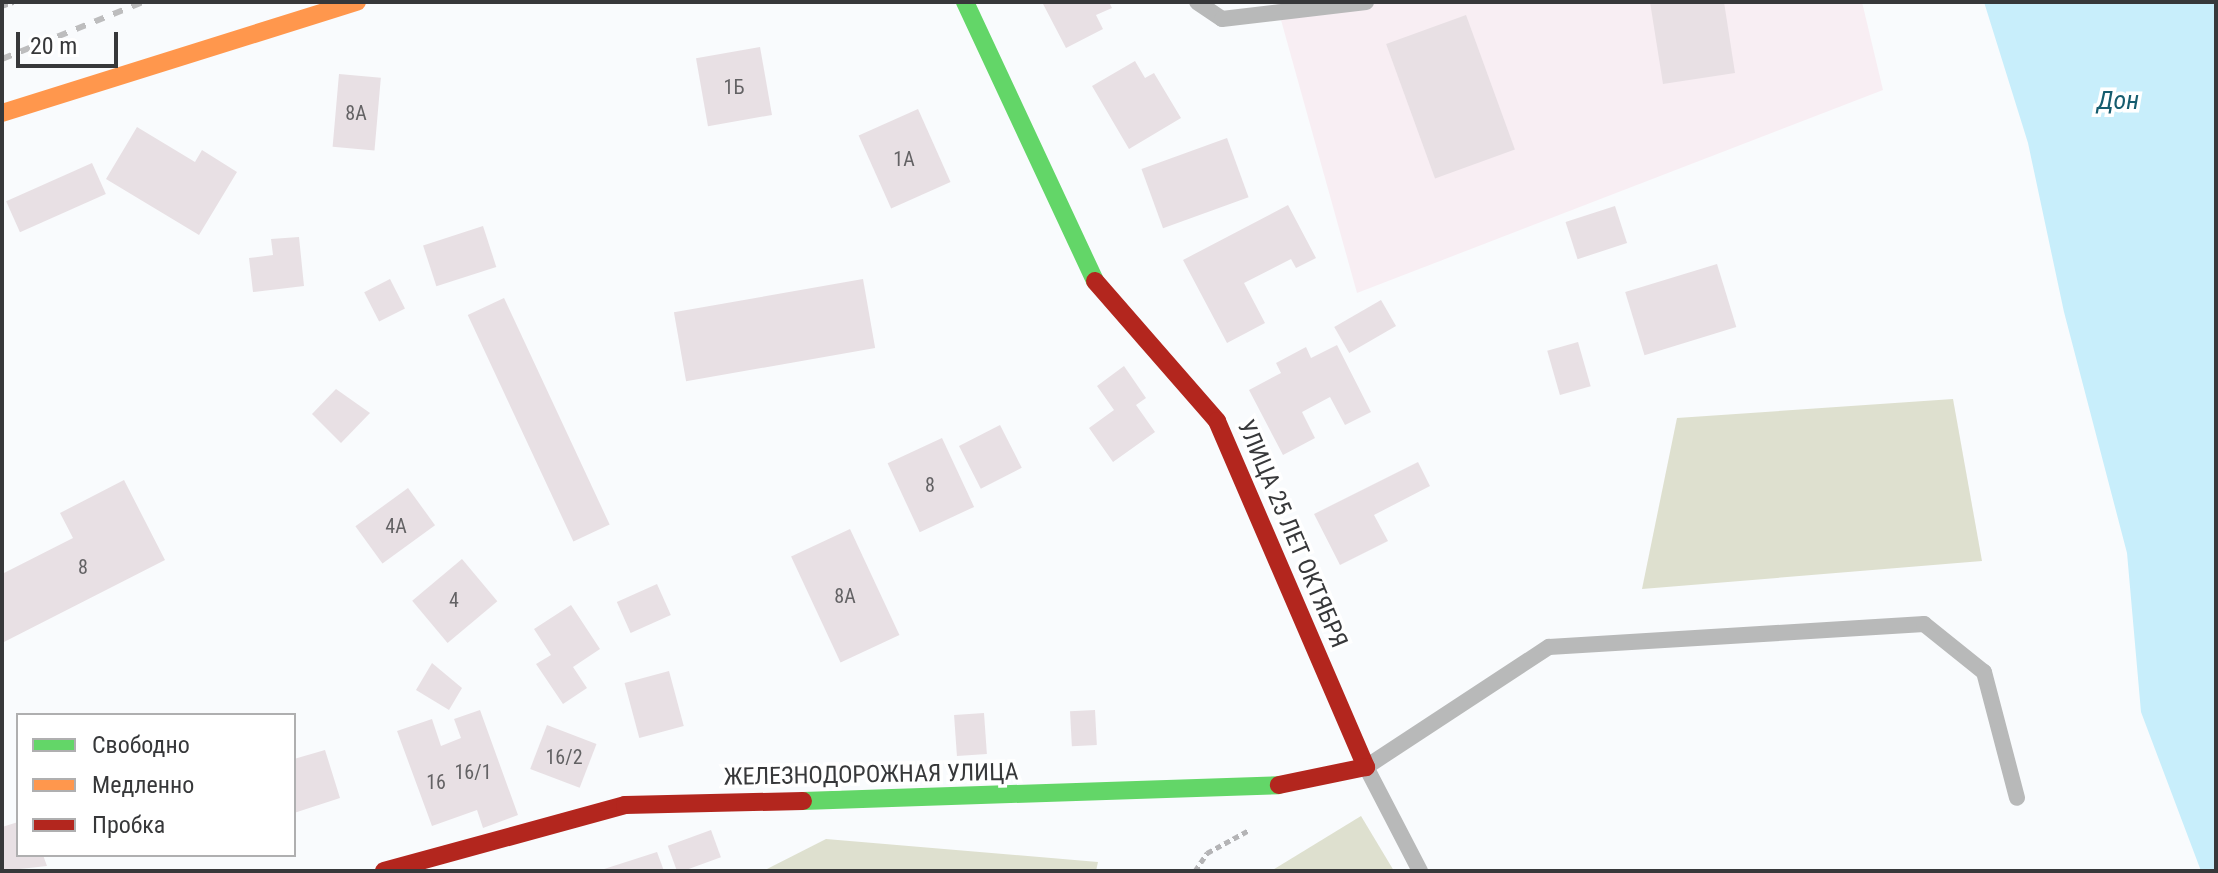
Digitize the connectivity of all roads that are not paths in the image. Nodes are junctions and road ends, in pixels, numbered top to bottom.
1 (357, 2) edge
2 (965, 2) edge
3 (1197, 2) edge
4 (1366, 2) edge
5 (2, 113) edge
6 (1366, 767) junction
7 (2017, 798) dead end
8 (384, 871) edge
9 (1420, 871) edge

1 - 5 street
2 - 6 street, УЛИЦА 25 ЛЕТ ОКТЯБРЯ
3 - 4 lane
6 - 7 lane
6 - 8 street, ЖЕЛЕЗНОДОРОЖНАЯ УЛИЦА
6 - 9 lane

